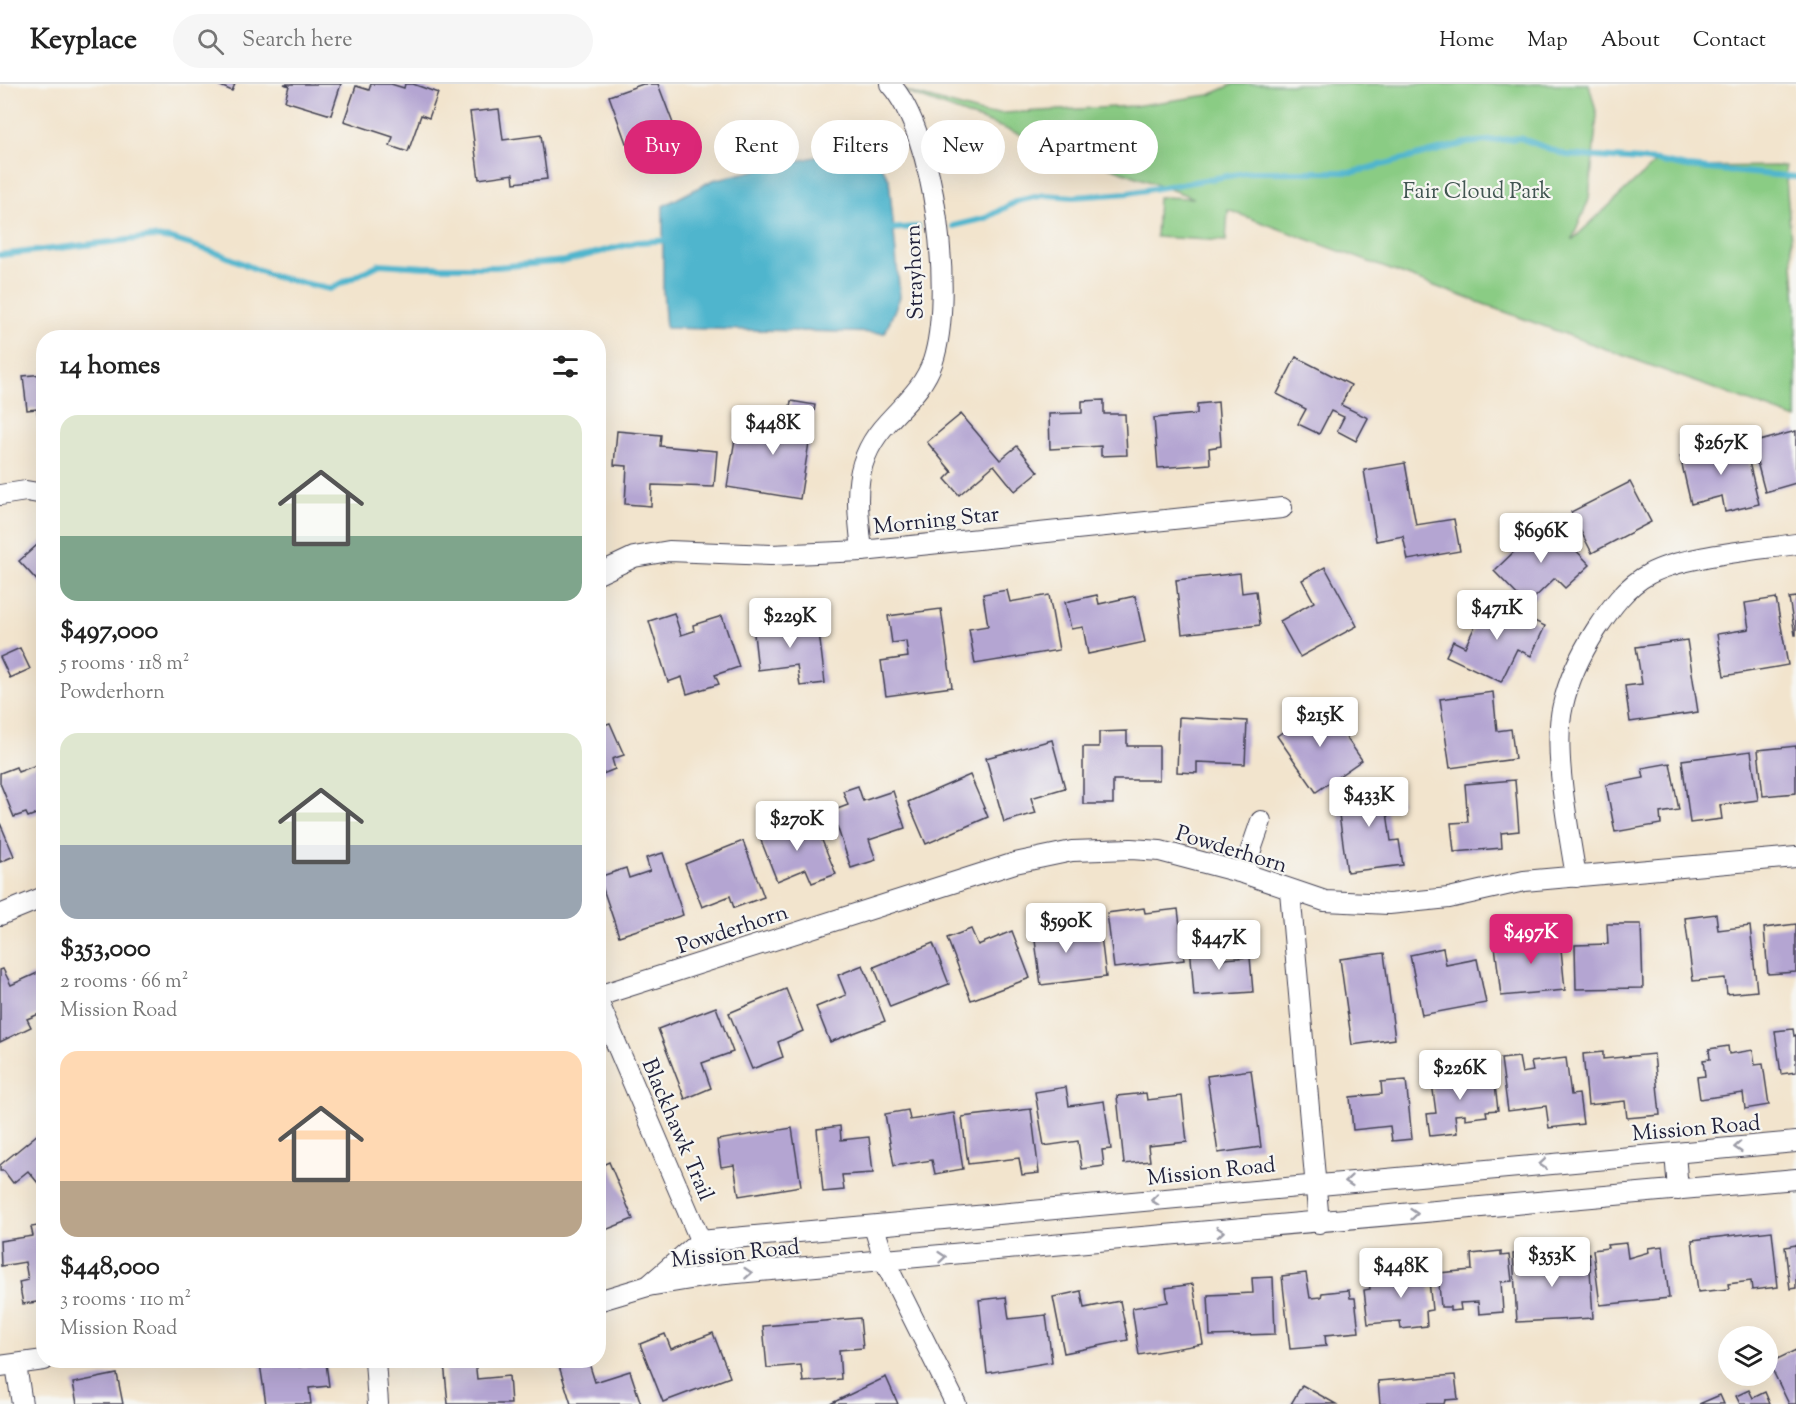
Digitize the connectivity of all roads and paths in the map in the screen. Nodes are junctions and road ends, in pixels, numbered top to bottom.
1 (890, 84) edge
2 (36, 493) edge
3 (0, 495) edge
4 (1282, 508) dead end
5 (1796, 544) edge
6 (862, 551) junction
7 (606, 570) edge
8 (1261, 821) dead end
9 (1796, 857) edge
10 (1243, 873) junction
11 (1576, 877) junction
12 (1290, 891) junction
13 (36, 900) edge
14 (0, 915) edge
15 (606, 993) edge
16 (606, 1020) edge
17 (1796, 1142) edge
18 (1674, 1153) junction
19 (1796, 1179) edge
20 (1316, 1184) junction
21 (1678, 1190) junction
22 (1319, 1223) junction
23 (874, 1227) junction
24 (700, 1241) junction
25 (885, 1262) junction
26 (715, 1275) junction
27 (648, 1286) junction
28 (606, 1299) edge
29 (36, 1361) edge
30 (8, 1365) edge
31 (376, 1368) edge
32 (22, 1404) edge
33 (378, 1404) edge
34 (956, 1404) edge

1 - 6 street, Strayhorn
2 - 3 street
4 - 6 street, Morning Star
5 - 11 street
6 - 7 street, Morning Star
8 - 10 street
9 - 11 street, Powderhorn
10 - 12 street, Powderhorn
10 - 15 street, Powderhorn
11 - 12 street, Powderhorn
12 - 20 street
13 - 14 street
16 - 24 street, Blackhawk Trail
17 -> 18 street, Mission Road
18 -> 20 street, Mission Road
18 - 21 street
19 - 21 street, Mission Road
20 - 22 street
20 -> 23 street, Mission Road
22 -> 21 street, Mission Road
25 -> 22 street, Mission Road
23 - 24 street, Mission Road
23 - 25 street
24 - 26 street, Blackhawk Trail
24 - 27 street, Mission Road
26 -> 25 street, Mission Road
25 - 34 street
26 - 27 street, Mission Road
27 - 28 street, Mission Road
29 - 30 street
30 - 32 street
31 - 33 street

